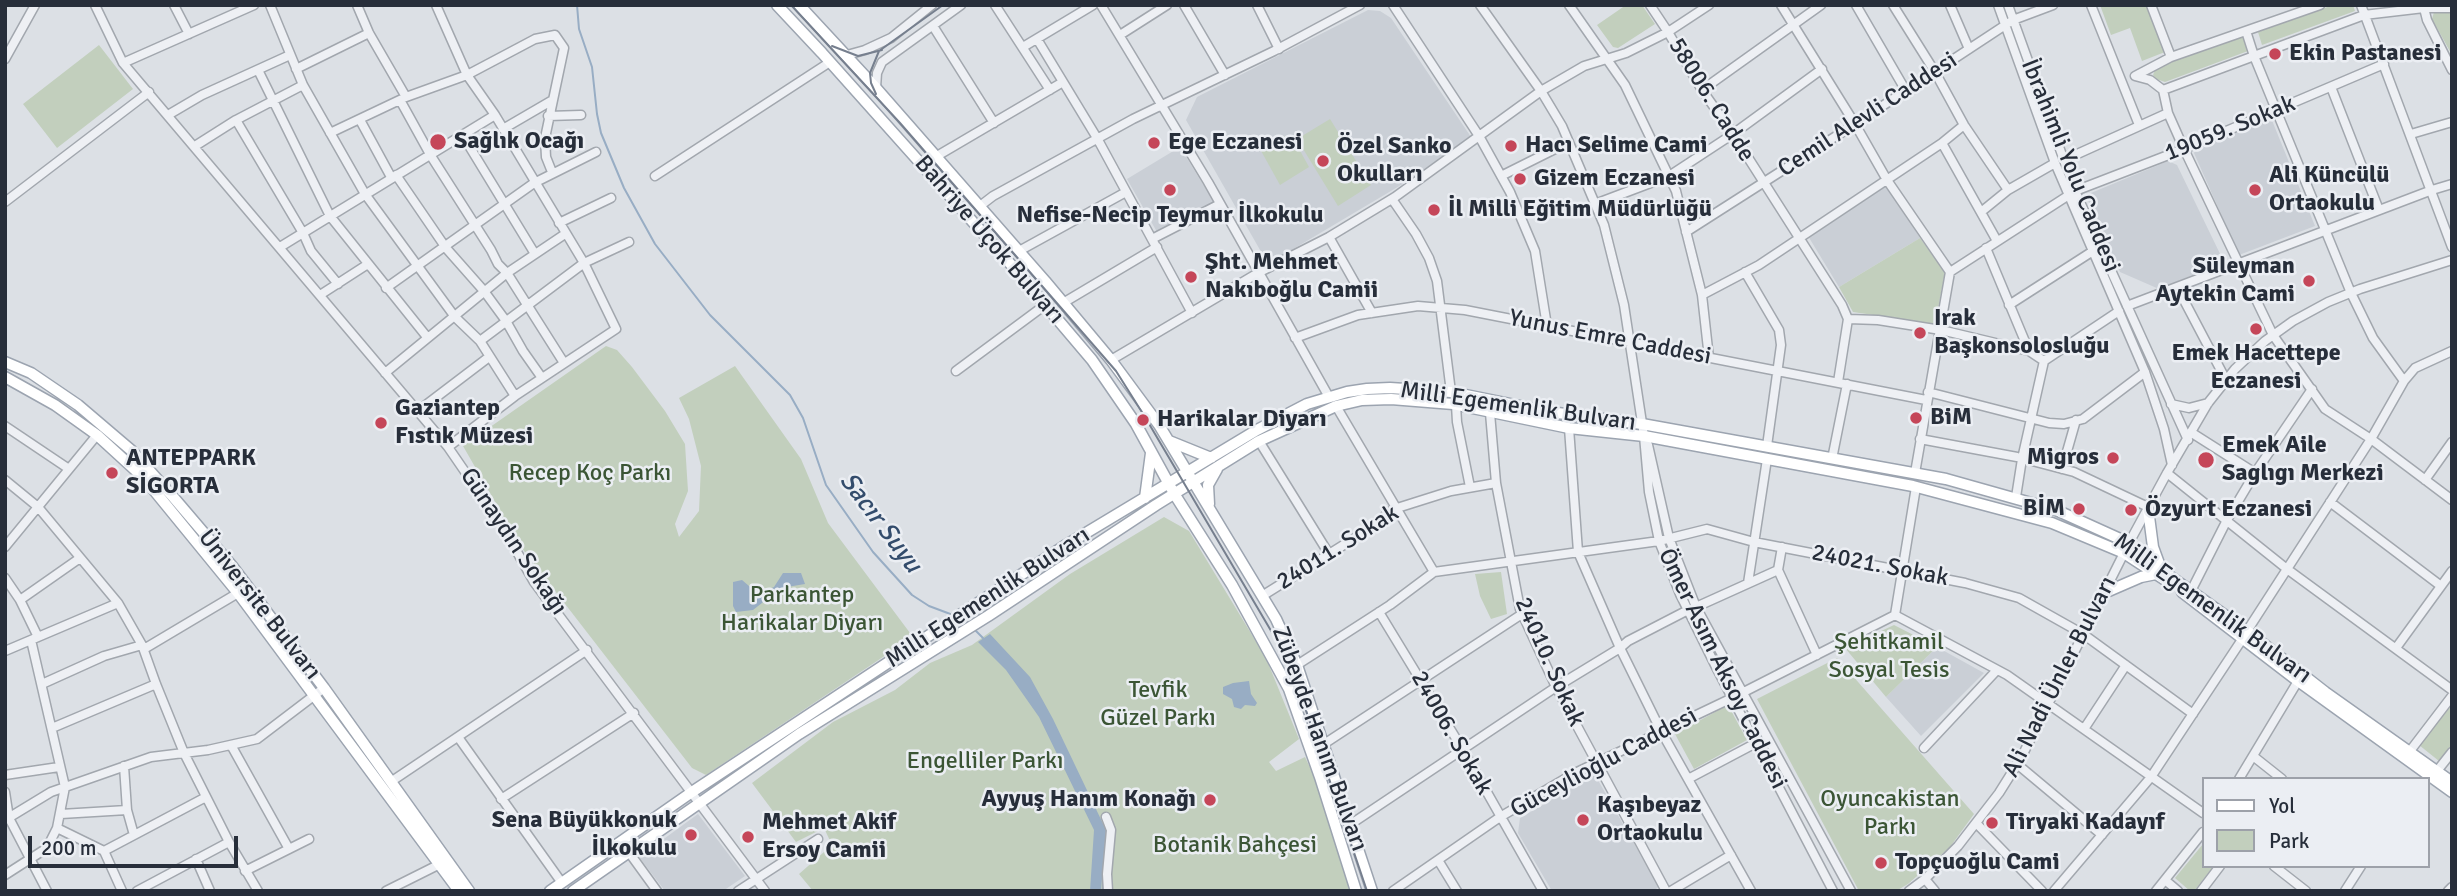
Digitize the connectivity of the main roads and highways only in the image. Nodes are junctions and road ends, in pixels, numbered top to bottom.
1 (777, 5) edge
2 (799, 5) edge
3 (5, 362) edge
4 (5, 377) edge
5 (1169, 441) junction
6 (1151, 453) junction
7 (1211, 458) junction
8 (1217, 468) junction
9 (1189, 472) junction
10 (1195, 483) junction
11 (1169, 484) junction
12 (1175, 495) junction
13 (1145, 498) junction
14 (1156, 505) junction
15 (1184, 507) junction
16 (1210, 508) junction
17 (2148, 508) road end
18 (2159, 572) junction
19 (2104, 593) road end
20 (2245, 635) junction
21 (2424, 775) edge
22 (2429, 778) edge
23 (2452, 782) edge
24 (2452, 792) edge
25 (459, 891) edge
26 (470, 891) edge
27 (550, 891) edge
28 (573, 891) edge
29 (1356, 891) edge
30 (1372, 891) edge

1 - 6 main road, Bahriye Üçok Bulvarı
2 - 5 main road, Bahriye Üçok Bulvarı
3 - 26 main road, Üniversite Bulvarı
4 - 25 main road, Üniversite Bulvarı
5 - 7 main road
5 - 9 main road, Bahriye Üçok Bulvarı
6 - 11 main road, Bahriye Üçok Bulvarı
6 - 13 main road
7 - 9 main road, Milli Egemenlik Bulvarı
7 - 18 main road, Milli Egemenlik Bulvarı
8 - 10 main road, Milli Egemenlik Bulvarı
8 - 16 main road
8 - 18 main road, Milli Egemenlik Bulvarı
9 - 10 main road, Bahriye Üçok Bulvarı
9 - 11 main road, Milli Egemenlik Bulvarı
10 - 12 main road, Milli Egemenlik Bulvarı
10 - 16 main road, Zübeyde Hanım Bulvarı
11 - 12 main road, Bahriye Üçok Bulvarı
11 - 13 main road, Milli Egemenlik Bulvarı
12 - 14 main road, Milli Egemenlik Bulvarı
12 - 15 main road, Zübeyde Hanım Bulvarı
13 - 27 main road, Milli Egemenlik Bulvarı
14 - 15 main road
14 - 28 main road, Milli Egemenlik Bulvarı
15 - 29 main road, Zübeyde Hanım Bulvarı
16 - 30 main road, Zübeyde Hanım Bulvarı
17 - 18 main road
18 - 19 main road
18 - 20 main road, Milli Egemenlik Bulvarı
18 - 20 main road, Milli Egemenlik Bulvarı
20 - 21 main road, Milli Egemenlik Bulvarı
20 - 23 main road, Milli Egemenlik Bulvarı
22 - 24 main road, Milli Egemenlik Bulvarı

